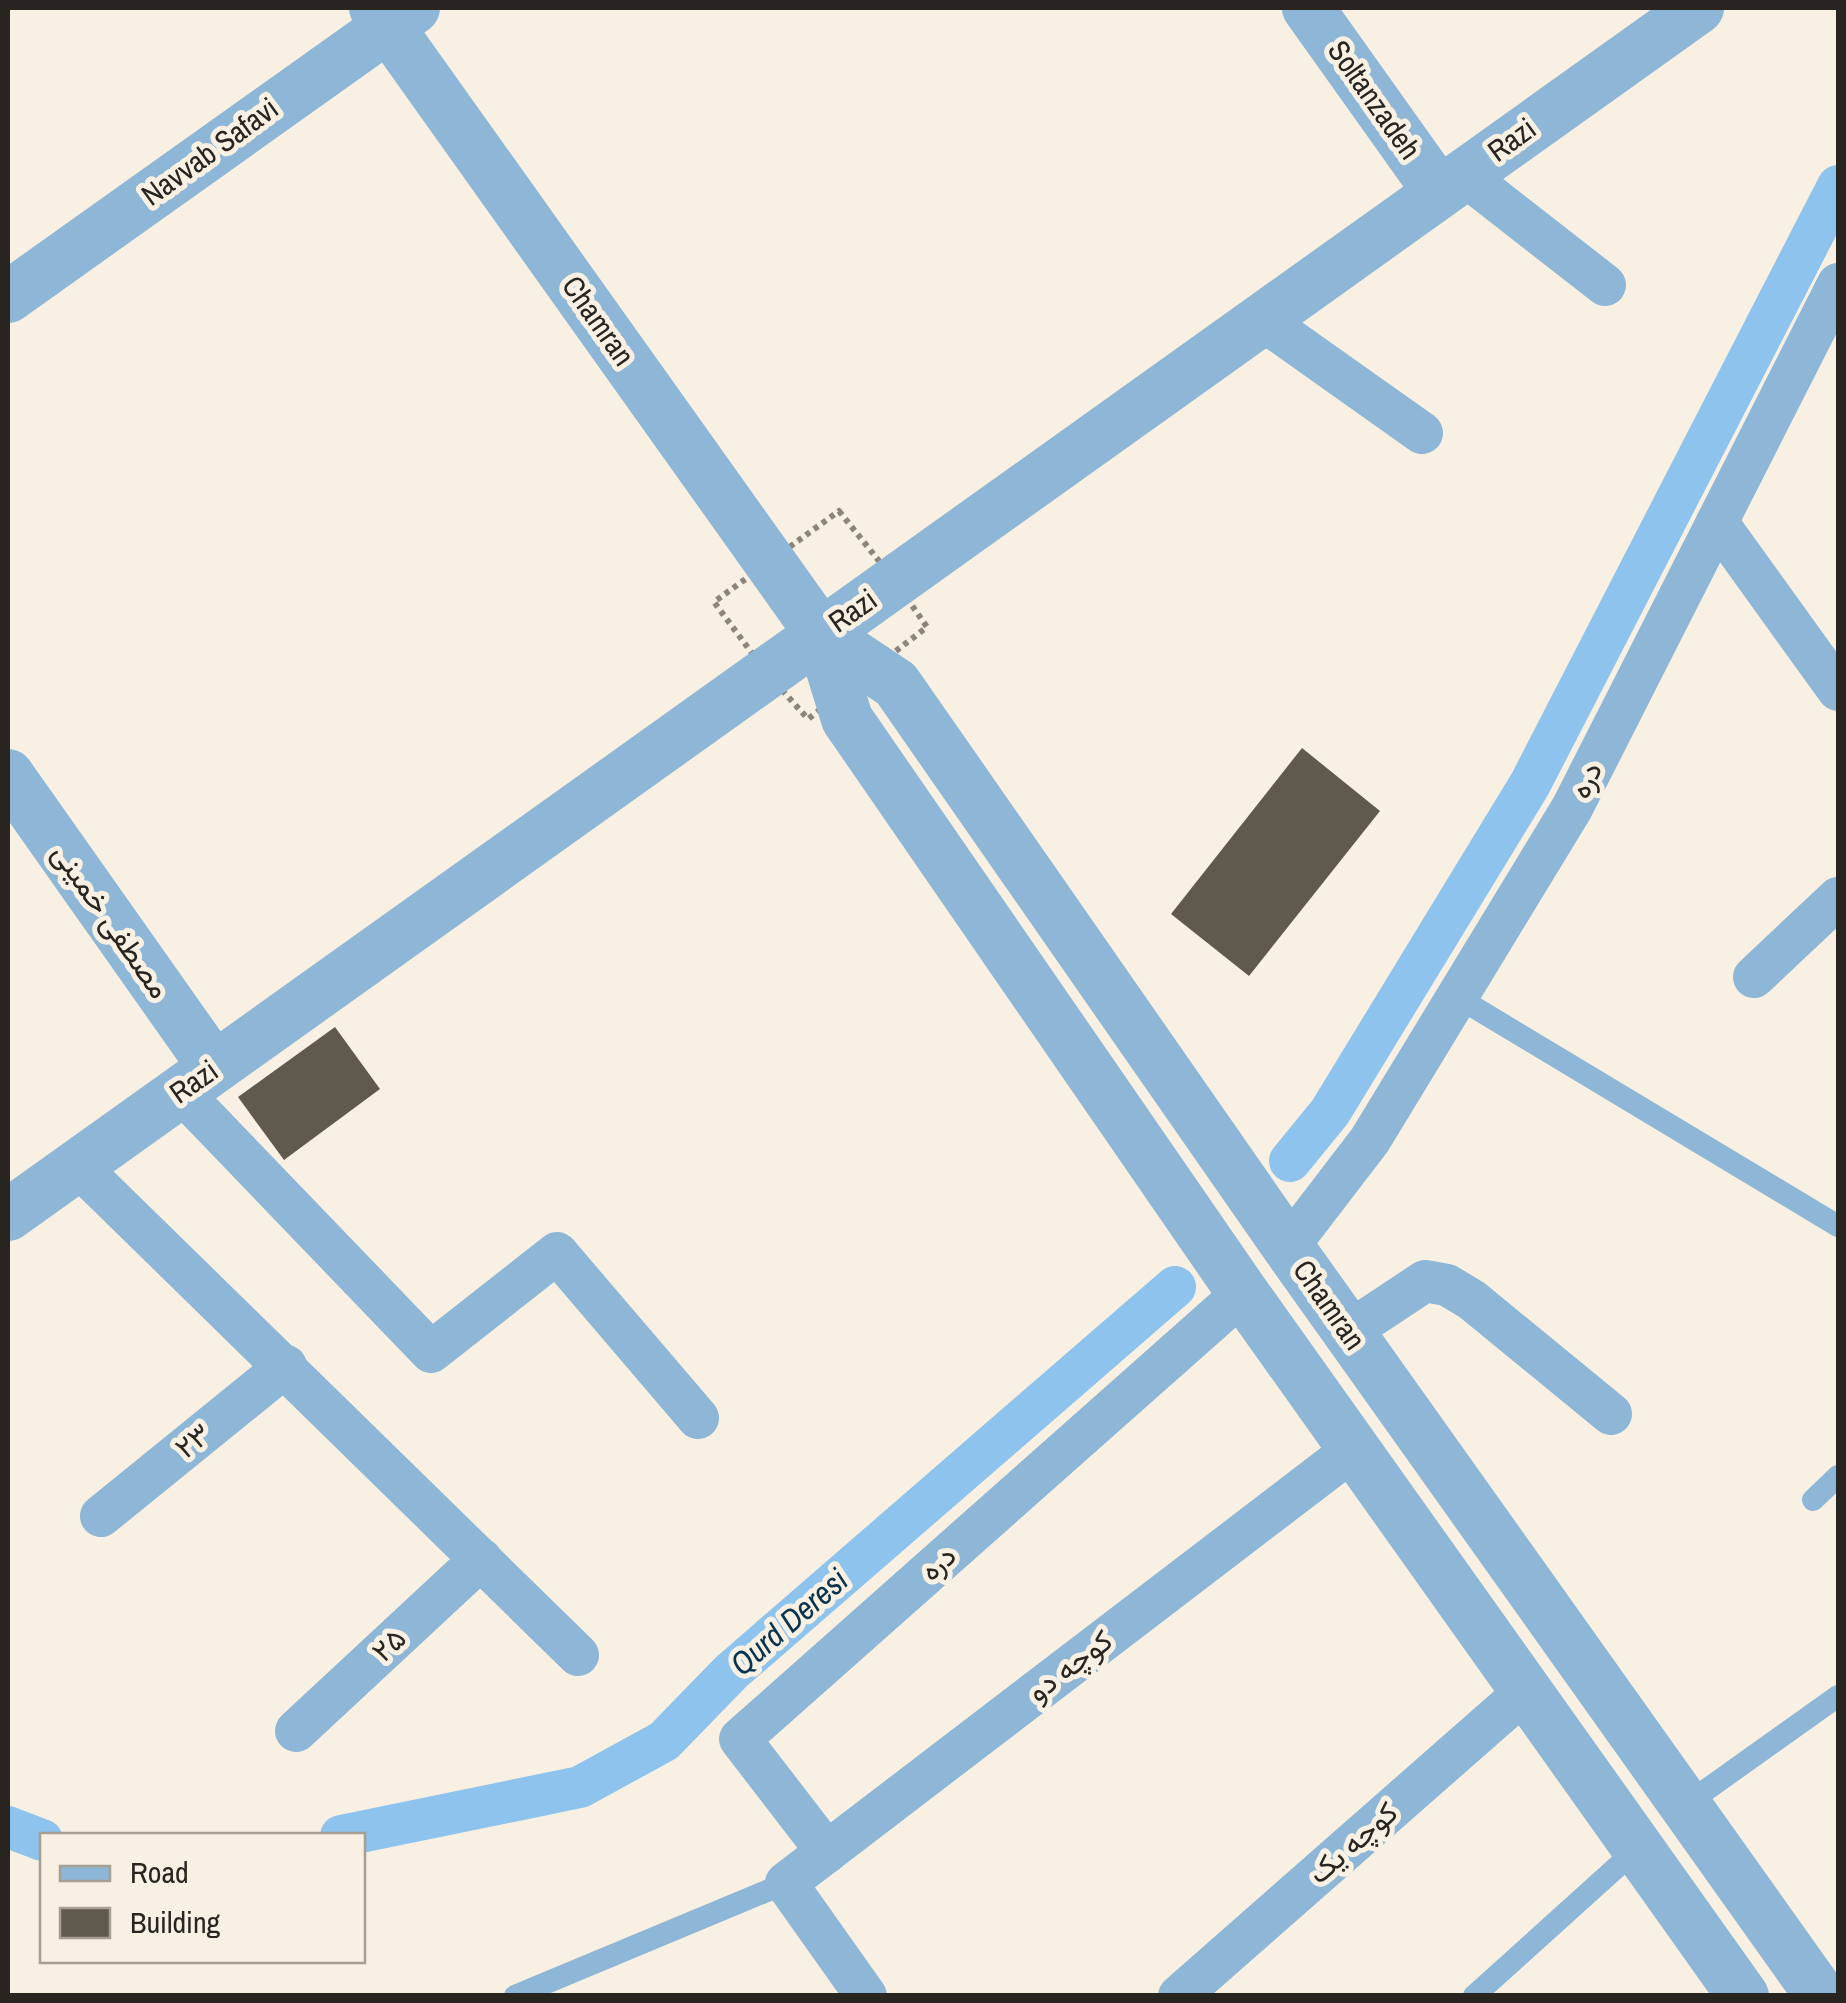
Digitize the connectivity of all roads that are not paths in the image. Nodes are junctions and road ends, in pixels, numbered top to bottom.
1 (1308, 8) edge
2 (1698, 8) edge
3 (392, 14) edge
4 (1452, 183) junction
5 (1838, 284) edge
6 (1604, 285) dead end
7 (8, 297) edge
8 (1261, 319) junction
9 (1422, 433) dead end
10 (1717, 522) junction
11 (821, 634) junction
12 (1838, 690) edge
13 (10, 783) edge
14 (1838, 898) edge
15 (1754, 978) dead end
16 (1456, 997) junction
17 (197, 1079) junction
18 (78, 1165) junction
19 (8, 1214) edge
20 (1838, 1226) edge
21 (1288, 1247) junction
22 (1243, 1294) junction
23 (1348, 1332) junction
24 (286, 1366) junction
25 (1611, 1414) dead end
26 (698, 1418) dead end
27 (1354, 1450) junction
28 (1838, 1476) edge
29 (1813, 1500) dead end
30 (101, 1516) dead end
31 (481, 1559) junction
32 (578, 1655) dead end
33 (1526, 1691) junction
34 (1838, 1696) edge
35 (296, 1731) dead end
36 (1685, 1804) junction
37 (1638, 1848) junction
38 (826, 1852) junction
39 (786, 1883) junction
40 (515, 1996) edge
41 (866, 1996) edge
42 (1179, 1996) edge
43 (1474, 1996) edge
44 (1743, 1996) edge
45 (1821, 1996) edge

1 - 4 street, Soltanzadeh
2 - 4 street, Razi
3 - 7 street, Navvab Safavi
3 - 11 street, Chamran
4 - 6 street
4 - 8 street, Razi
5 - 10 street, دره
8 - 9 street
8 - 11 street, Razi
10 - 12 street
10 - 16 street, دره
11 - 17 street, Razi
11 - 21 street, Chamran
11 - 22 street, Chamran
13 - 17 street, مصطفی خمینی
14 - 15 street
16 - 20 lane
16 - 21 street, دره
17 - 18 street, Razi
17 - 26 street
18 - 19 street, Razi
18 - 24 street
21 - 22 street
21 - 23 street, Chamran
22 - 27 street, Chamran
22 - 38 street, دره
23 - 25 street
23 - 36 street, Chamran
24 - 30 street, ۲۳
24 - 31 street
27 - 33 street, Chamran
27 - 38 street, کوچه دو
28 - 29 lane
31 - 32 street
31 - 35 street, ۲۵
33 - 37 street, Chamran
33 - 42 street, کوچه یک
34 - 36 lane
36 - 45 street, Chamran
37 - 43 lane
37 - 44 street, Chamran
38 - 39 street, کوچه دو
39 - 40 lane
39 - 41 street

